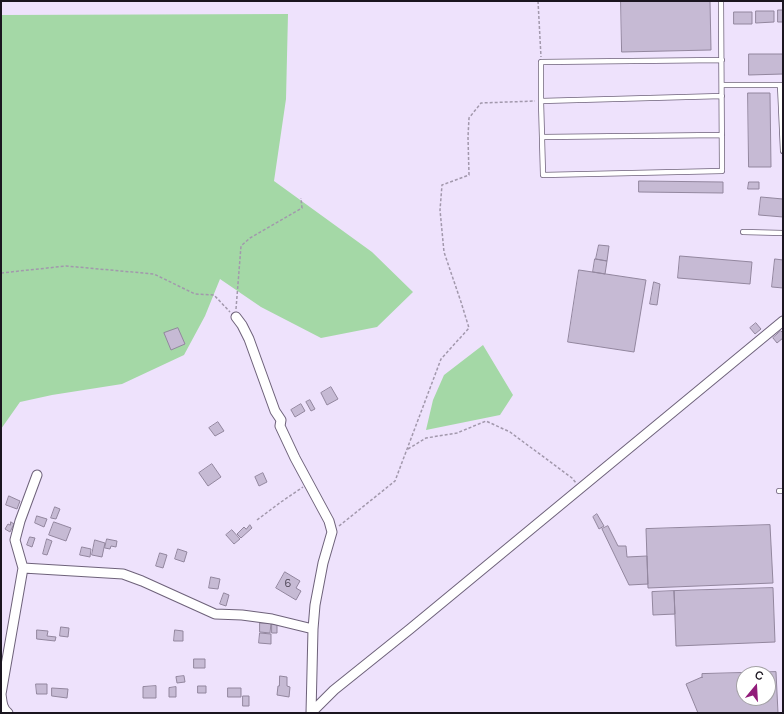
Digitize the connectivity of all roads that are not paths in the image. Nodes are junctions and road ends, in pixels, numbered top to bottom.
1 (721, 1) edge
2 (722, 60) junction
3 (722, 85) junction
4 (782, 85) edge
5 (722, 96) junction
6 (541, 101) junction
7 (722, 135) junction
8 (542, 137) junction
9 (783, 151) edge
10 (743, 232) dead end
11 (783, 232) edge
12 (236, 317) road end
13 (783, 320) edge
14 (37, 475) dead end
15 (23, 568) junction
16 (313, 629) junction
17 (8, 713) edge
18 (311, 713) edge

1 - 2 lane
2 - 3 lane
2 - 6 lane
3 - 4 lane
3 - 5 lane
4 - 9 lane
5 - 6 lane
5 - 7 lane
6 - 8 lane
7 - 8 lane
7 - 8 lane
10 - 11 lane
12 - 16 street
13 - 18 street
14 - 15 street
15 - 16 street
15 - 17 street
16 - 18 street

